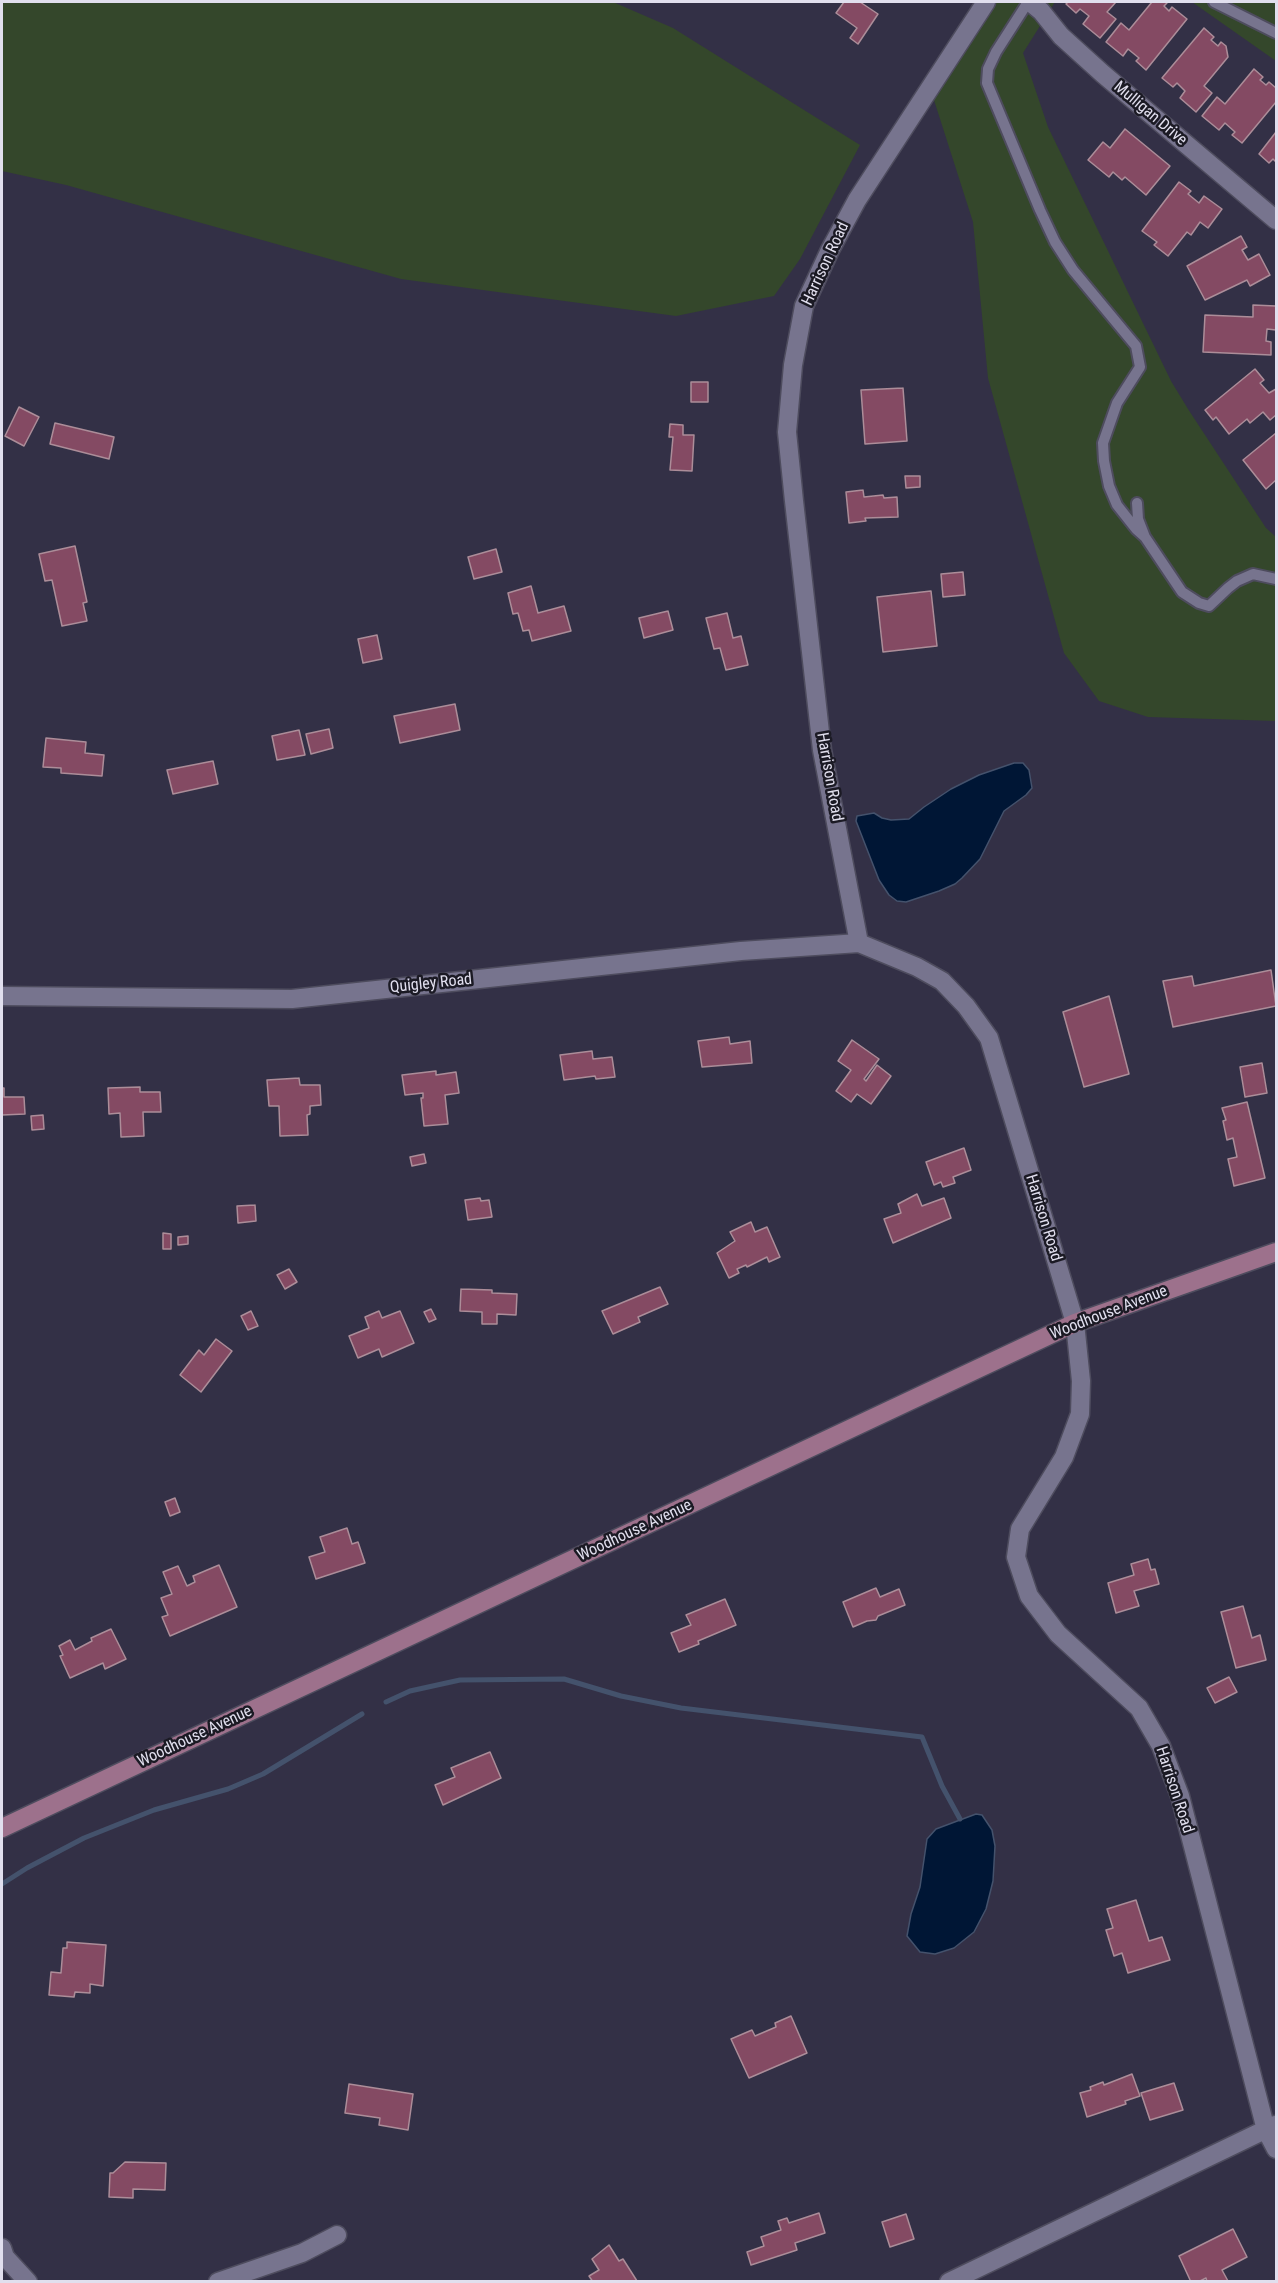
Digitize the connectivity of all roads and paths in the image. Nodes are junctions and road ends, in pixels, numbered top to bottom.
1 (986, 2) edge
2 (1029, 2) edge
3 (1214, 2) edge
4 (1276, 33) edge
5 (1276, 220) edge
6 (1137, 503) dead end
7 (1146, 537) junction
8 (1276, 579) edge
9 (859, 943) junction
10 (2, 996) edge
11 (1276, 1252) edge
12 (1075, 1323) junction
13 (2, 1828) edge
14 (1271, 2127) edge
15 (1276, 2149) edge
16 (337, 2235) dead end
17 (2, 2248) edge
18 (28, 2282) edge
19 (218, 2282) edge
20 (949, 2282) edge

1 - 9 street, Harrison Road
2 - 5 street, Mulligan Drive
2 - 7 lane
3 - 4 lane
6 - 7 lane
7 - 8 lane
9 - 10 street, Quigley Road
9 - 12 street, Harrison Road
11 - 12 main road, Woodhouse Avenue
12 - 13 main road, Woodhouse Avenue
12 - 14 street, Harrison Road
14 - 15 street, Harrison Road
14 - 20 street
16 - 19 street
17 - 18 street

